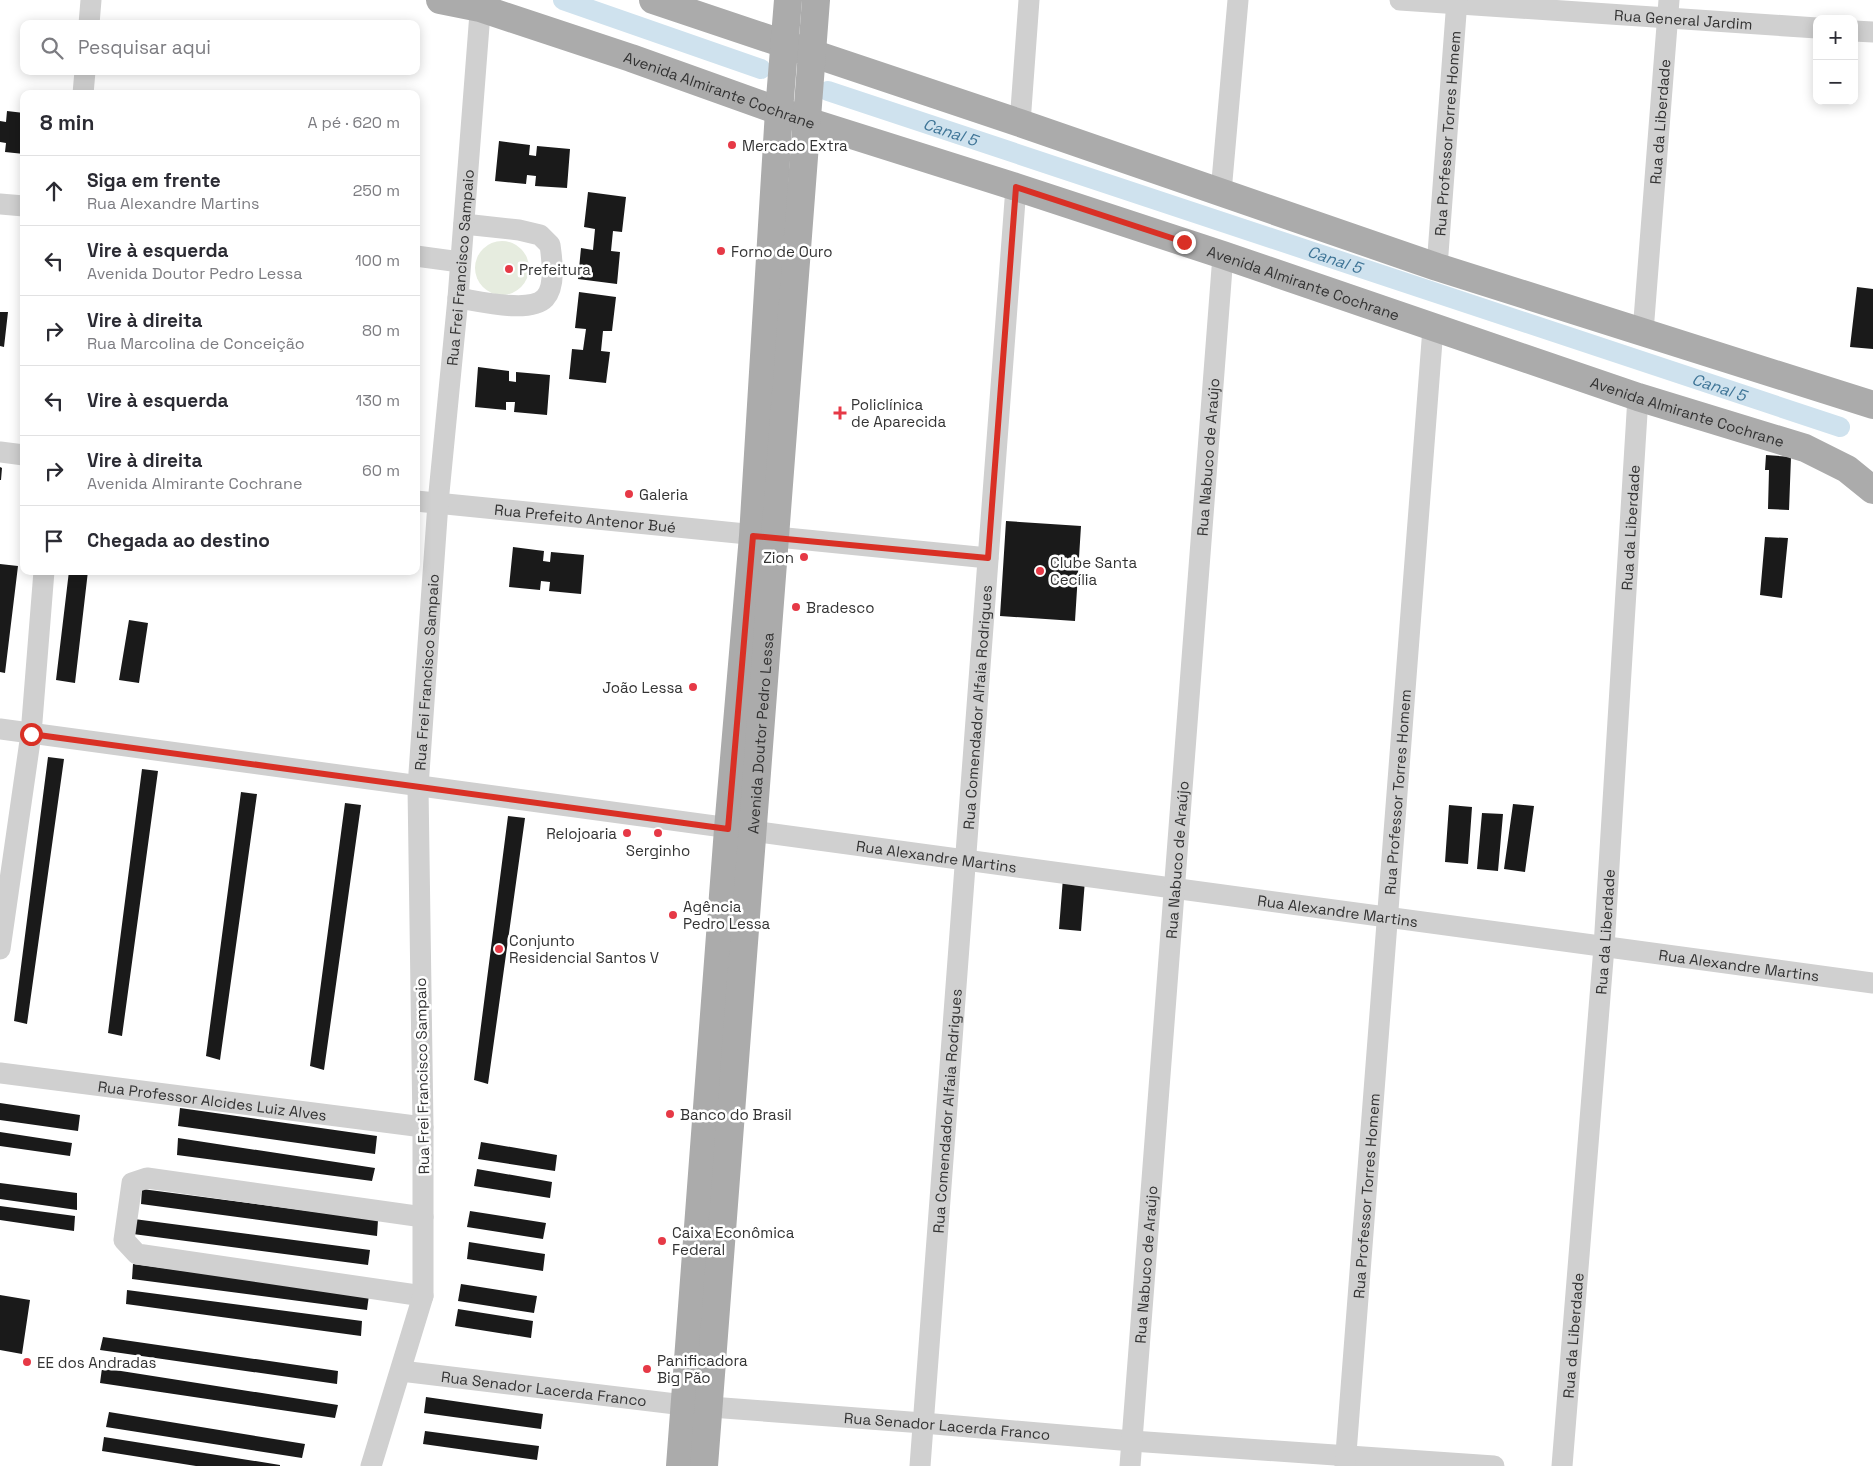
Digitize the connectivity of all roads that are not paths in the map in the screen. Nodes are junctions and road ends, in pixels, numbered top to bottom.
1 (91, 0) edge
2 (440, 0) edge
3 (653, 0) edge
4 (788, 0) edge
5 (816, 0) edge
6 (1029, 0) edge
7 (1238, 0) edge
8 (1400, 0) edge
9 (1457, 2) edge
10 (480, 4) edge
11 (1668, 9) edge
12 (89, 20) edge
13 (1813, 27) edge
14 (1858, 31) edge
15 (1873, 32) edge
16 (785, 44) junction
17 (812, 53) junction
18 (85, 75) edge
19 (84, 90) edge
20 (779, 111) junction
21 (806, 121) junction
22 (1020, 123) junction
23 (1016, 187) junction
24 (1221, 192) junction
25 (0, 204) edge
26 (20, 206) edge
27 (464, 224) junction
28 (1223, 255) junction
29 (420, 257) edge
30 (460, 262) junction
31 (1437, 267) junction
32 (458, 298) junction
33 (1432, 328) junction
34 (1643, 332) junction
35 (1638, 396) junction
36 (1873, 405) edge
37 (0, 452) edge
38 (20, 454) edge
39 (1873, 490) edge
40 (420, 501) edge
41 (438, 503) junction
42 (764, 537) junction
43 (988, 558) junction
44 (44, 575) edge
45 (0, 729) edge
46 (31, 734) junction
47 (418, 787) junction
48 (740, 830) junction
49 (965, 861) junction
50 (1174, 889) junction
51 (1387, 918) junction
52 (1604, 947) junction
53 (0, 949) edge
54 (1873, 983) edge
55 (0, 1073) edge
56 (423, 1127) junction
57 (423, 1217) junction
58 (423, 1296) junction
59 (401, 1371) junction
60 (697, 1406) junction
61 (923, 1423) junction
62 (1132, 1441) junction
63 (1346, 1462) edge
64 (371, 1466) edge
65 (680, 1466) edge
66 (704, 1466) edge
67 (920, 1466) edge
68 (1130, 1466) edge
69 (1494, 1466) edge
70 (1562, 1466) edge

1 - 12 street
2 - 10 main road, Avenida Almirante Cochrane
3 - 16 main road
4 - 16 main road, Avenida Doutor Pedro Lessa
5 - 17 main road, Avenida Doutor Pedro Lessa
6 - 22 street
7 - 24 street
8 - 9 street, Rua General Jardim
9 - 11 street, Rua General Jardim
9 - 31 street, Rua Professor Torres Homem
10 - 20 main road, Avenida Almirante Cochrane
10 - 27 street, Rua Frei Francisco Sampaio
11 - 13 street, Rua General Jardim
11 - 34 street, Rua da Liberdade
14 - 15 street
16 - 17 main road
16 - 20 main road, Avenida Doutor Pedro Lessa
17 - 21 main road, Avenida Doutor Pedro Lessa
17 - 22 main road
18 - 19 street
20 - 21 main road, Avenida Almirante Cochrane
20 - 42 main road, Avenida Doutor Pedro Lessa
21 - 23 main road, Avenida Almirante Cochrane
21 - 42 main road, Avenida Doutor Pedro Lessa
22 - 24 main road
23 - 28 main road, Avenida Almirante Cochrane
23 - 43 street, Rua Comendador Alfaia Rodrigues
24 - 31 main road
25 - 26 street
27 - 30 street, Rua Frei Francisco Sampaio
27 - 32 street
28 - 33 main road, Avenida Almirante Cochrane
28 - 50 street, Rua Nabuco de Araújo
29 - 30 street
30 - 32 street, Rua Frei Francisco Sampaio
31 - 34 main road
32 - 41 street, Rua Frei Francisco Sampaio
33 - 35 main road, Avenida Almirante Cochrane
33 - 51 street, Rua Professor Torres Homem
34 - 36 main road
35 - 39 main road, Avenida Almirante Cochrane
35 - 52 street, Rua da Liberdade
37 - 38 street
40 - 41 street, Rua Prefeito Antenor Bué
41 - 42 street, Rua Prefeito Antenor Bué
41 - 47 street, Rua Frei Francisco Sampaio
42 - 43 street, Rua Prefeito Antenor Bué
42 - 48 main road, Avenida Doutor Pedro Lessa
43 - 49 street, Rua Comendador Alfaia Rodrigues
44 - 46 street
45 - 46 street, Rua Alexandre Martins
46 - 47 street, Rua Alexandre Martins
46 - 53 street
47 - 48 street, Rua Alexandre Martins
47 - 56 street, Rua Frei Francisco Sampaio
48 - 49 street, Rua Alexandre Martins
48 - 60 main road, Avenida Doutor Pedro Lessa
49 - 50 street, Rua Alexandre Martins
49 - 61 street, Rua Comendador Alfaia Rodrigues
50 - 51 street, Rua Alexandre Martins
50 - 62 street, Rua Nabuco de Araújo
51 - 52 street, Rua Alexandre Martins
51 - 63 street, Rua Professor Torres Homem
52 - 54 street, Rua Alexandre Martins
52 - 70 street, Rua da Liberdade
55 - 56 street, Rua Professor Alcides Luiz Alves
56 - 57 street, Rua Frei Francisco Sampaio
57 - 58 street, Rua Frei Francisco Sampaio
57 - 58 street
58 - 59 street, Rua Frei Francisco Sampaio
59 - 60 street, Rua Senador Lacerda Franco
59 - 64 street, Rua Frei Francisco Sampaio
60 - 61 street, Rua Senador Lacerda Franco
60 - 65 main road, Avenida Doutor Pedro Lessa
60 - 66 main road, Avenida Doutor Pedro Lessa
61 - 62 street, Rua Senador Lacerda Franco
61 - 67 street, Rua Comendador Alfaia Rodrigues
62 - 63 street, Rua Senador Lacerda Franco
62 - 68 street, Rua Nabuco de Araújo
63 - 69 street, Rua Senador Lacerda Franco

